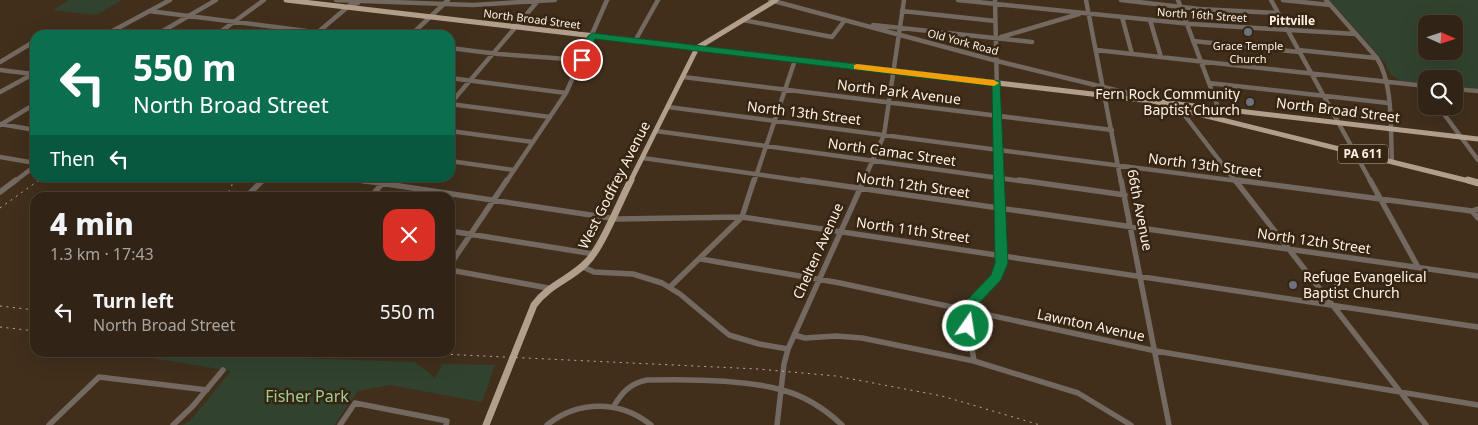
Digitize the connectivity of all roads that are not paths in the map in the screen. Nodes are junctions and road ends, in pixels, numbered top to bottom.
1 (170, 0) edge
2 (216, 0) edge
3 (264, 0) edge
4 (286, 0) edge
5 (336, 0) edge
6 (344, 0) edge
7 (448, 0) edge
8 (493, 0) edge
9 (555, 0) edge
10 (607, 0) edge
11 (658, 0) edge
12 (773, 0) edge
13 (904, 0) edge
14 (958, 0) edge
15 (1121, 0) edge
16 (1178, 0) edge
17 (1271, 0) edge
18 (1283, 0) edge
19 (1326, 0) edge
20 (300, 1) edge
21 (538, 1) edge
22 (1086, 1) edge
23 (376, 2) junction
24 (407, 2) edge
25 (995, 2) edge
26 (388, 3) junction
27 (443, 4) junction
28 (487, 5) junction
29 (1330, 5) junction
30 (1180, 6) junction
31 (347, 7) junction
32 (149, 11) junction
33 (379, 11) junction
34 (902, 11) junction
35 (1278, 13) junction
36 (1073, 14) junction
37 (1088, 14) junction
38 (188, 16) junction
39 (430, 17) junction
40 (1122, 17) junction
41 (743, 20) junction
42 (845, 20) junction
43 (1150, 20) junction
44 (995, 21) junction
45 (234, 22) junction
46 (1187, 23) junction
47 (863, 25) junction
48 (515, 27) junction
49 (900, 28) junction
50 (115, 30) edge
51 (164, 30) edge
52 (223, 30) edge
53 (289, 30) edge
54 (321, 30) edge
55 (417, 30) edge
56 (1287, 30) junction
57 (720, 34) junction
58 (1356, 34) junction
59 (899, 35) junction
60 (592, 36) junction
61 (996, 38) junction
62 (635, 41) junction
63 (1193, 41) junction
64 (1032, 42) dead end
65 (30, 44) edge
66 (697, 48) junction
67 (455, 49) edge
68 (710, 50) junction
69 (1096, 50) junction
70 (1299, 51) junction
71 (492, 54) junction
72 (1132, 54) junction
73 (1162, 57) junction
74 (1377, 58) junction
75 (582, 60) junction
76 (795, 60) junction
77 (997, 61) junction
78 (1201, 61) junction
79 (0, 64) edge
80 (2, 70) edge
81 (894, 71) junction
82 (1311, 73) junction
83 (30, 74) edge
84 (30, 76) edge
85 (683, 77) junction
86 (455, 79) edge
87 (470, 81) junction
88 (1386, 81) junction
89 (1209, 82) junction
90 (997, 83) junction
91 (1418, 84) edge
92 (1103, 87) junction
93 (785, 90) junction
94 (1463, 90) edge
95 (1478, 91) edge
96 (0, 92) edge
97 (566, 93) junction
98 (1105, 95) junction
99 (1323, 95) junction
100 (455, 98) edge
101 (1151, 101) junction
102 (889, 102) junction
103 (1388, 102) junction
104 (1179, 103) junction
105 (455, 105) edge
106 (30, 107) edge
107 (668, 107) junction
108 (1187, 108) junction
109 (1219, 109) junction
110 (1231, 112) junction
111 (1255, 113) junction
112 (1445, 115) edge
113 (998, 116) junction
114 (550, 117) junction
115 (774, 120) junction
116 (1230, 120) junction
117 (1338, 123) junction
118 (0, 124) edge
119 (30, 129) edge
120 (1390, 129) junction
121 (1112, 130) junction
122 (656, 131) junction
123 (455, 132) edge
124 (884, 135) junction
125 (1461, 137) junction
126 (1478, 139) edge
127 (533, 142) junction
128 (766, 146) junction
129 (998, 150) junction
130 (1354, 152) junction
131 (0, 157) edge
132 (643, 158) junction
133 (1478, 160) edge
134 (872, 161) junction
135 (1392, 161) junction
136 (455, 162) edge
137 (30, 164) edge
138 (1119, 165) junction
139 (30, 169) edge
140 (514, 170) junction
141 (757, 175) junction
142 (999, 178) junction
143 (1235, 180) junction
144 (261, 182) edge
145 (374, 182) edge
146 (382, 183) junction
147 (1478, 183) edge
148 (860, 189) junction
149 (0, 192) edge
150 (250, 192) edge
151 (375, 192) edge
152 (437, 192) edge
153 (455, 195) edge
154 (1125, 195) junction
155 (1380, 198) junction
156 (492, 201) junction
157 (1000, 209) junction
158 (1475, 210) edge
159 (742, 217) junction
160 (612, 218) junction
161 (1478, 218) edge
162 (1130, 227) junction
163 (455, 231) edge
164 (840, 232) junction
165 (470, 234) junction
166 (1289, 249) junction
167 (594, 254) junction
168 (1001, 256) junction
169 (455, 257) edge
170 (701, 259) junction
171 (583, 267) junction
172 (1418, 267) junction
173 (455, 271) edge
174 (1141, 276) junction
175 (1478, 276) edge
176 (819, 279) junction
177 (670, 287) junction
178 (548, 288) junction
179 (1330, 305) junction
180 (970, 311) junction
181 (1478, 327) edge
182 (794, 335) junction
183 (788, 349) junction
184 (1156, 351) junction
185 (974, 361) junction
186 (223, 370) dead end
187 (207, 390) junction
188 (782, 390) junction
189 (1400, 392) junction
190 (1478, 405) edge
191 (614, 406) junction
192 (49, 425) edge
193 (173, 425) edge
194 (340, 425) edge
195 (446, 425) edge
196 (486, 425) edge
197 (548, 425) edge
198 (651, 425) edge
199 (777, 425) edge
200 (842, 425) edge
201 (1131, 425) edge
202 (1169, 425) edge
203 (1426, 425) edge

1 - 32 street
2 - 38 street
3 - 45 street
4 - 20 main road, North Broad Street / PA 611
5 - 6 street
6 - 23 street
7 - 27 street
8 - 28 street
9 - 21 street
10 - 60 street
11 - 62 street
12 - 41 main road
12 - 42 street, Old York Road
13 - 34 street, Chelten Avenue
14 - 25 street
15 - 30 street
16 - 30 street
17 - 35 street
18 - 29 street
19 - 29 street
20 - 31 main road, North Broad Street / PA 611
21 - 28 street
21 - 48 street
22 - 36 street
22 - 37 street, 66th Avenue
23 - 26 street
23 - 31 street
24 - 26 street
24 - 27 street
25 - 36 street
25 - 44 street
26 - 33 street
27 - 28 street
27 - 39 street
29 - 58 street
30 - 35 street
30 - 46 street
31 - 33 main road, North Broad Street / PA 611
31 - 54 street
32 - 38 street
32 - 50 street
33 - 39 main road, North Broad Street / PA 611
34 - 44 street
34 - 49 street, Chelten Avenue
35 - 56 street
36 - 37 street, North 16th Street
36 - 61 street
37 - 40 street, North 16th Street
37 - 69 street, 66th Avenue
38 - 45 street
38 - 51 street
39 - 48 main road, North Broad Street / PA 611
39 - 55 street
40 - 43 street, North 16th Street
40 - 72 street
41 - 42 street
41 - 57 main road
42 - 47 street, Old York Road
43 - 46 street, North 16th Street
43 - 73 street
44 - 61 street
45 - 52 street
45 - 53 street
46 - 56 street, North 16th Street
46 - 63 street
47 - 49 street
47 - 59 street, Old York Road
48 - 60 main road, North Broad Street / PA 611
48 - 71 street
49 - 59 street, Chelten Avenue
49 - 61 street
56 - 58 street, North 16th Street
56 - 70 street
57 - 66 main road
57 - 68 main road
58 - 74 street
59 - 77 street, Old York Road
59 - 81 street, Chelten Avenue
60 - 62 main road, North Broad Street / PA 611
60 - 75 street
61 - 64 street
61 - 77 street
62 - 66 main road, North Broad Street / PA 611
63 - 70 street
63 - 78 street
65 - 79 street
66 - 68 main road, North Broad Street / PA 611
66 - 85 main road, West Godfrey Avenue
67 - 71 street
68 - 76 main road, North Broad Street / PA 611
69 - 72 street
69 - 92 street, 66th Avenue
70 - 74 street
70 - 82 street
71 - 75 street
71 - 87 street
72 - 73 street
73 - 78 street
74 - 88 street
75 - 97 street
76 - 81 main road, North Broad Street / PA 611
76 - 93 street
77 - 90 street
77 - 92 street, Old York Road
78 - 82 street
78 - 89 street
79 - 80 street
80 - 83 street
81 - 90 main road, North Broad Street / PA 611
81 - 102 street, Chelten Avenue
82 - 88 street
82 - 99 street
84 - 96 street
85 - 93 street, North Park Avenue
85 - 107 main road, West Godfrey Avenue
86 - 87 street
87 - 97 street
87 - 100 street
88 - 91 street
88 - 103 street
89 - 99 street
89 - 109 street
90 - 98 main road, North Broad Street / PA 611
90 - 113 street
92 - 98 street, 66th Avenue
92 - 101 street, Old York Road
93 - 102 street, North Park Avenue
93 - 115 street
94 - 95 street
97 - 114 street
98 - 101 main road, North Broad Street / PA 611
98 - 121 street, 66th Avenue
99 - 103 street
99 - 117 street
101 - 104 main road, North Broad Street / PA 611
101 - 108 main road, Old York Road / PA 611
102 - 113 street, North Park Avenue
102 - 124 street, Chelten Avenue
103 - 120 street
104 - 108 main road, Old York Road / PA 611
104 - 109 main road, North Broad Street
105 - 114 street
106 - 118 street
107 - 115 street, North 13th Street
107 - 122 main road, West Godfrey Avenue
108 - 109 main road, North Broad Street
108 - 116 main road, Old York Road / PA 611
108 - 143 street
109 - 110 main road, North Broad Street
109 - 111 main road, North Broad Street
110 - 111 main road, North Broad Street
110 - 116 main road
111 - 117 main road, North Broad Street
112 - 125 street
113 - 121 street, North Park Avenue
113 - 129 street
114 - 127 street
115 - 124 street, North 13th Street
115 - 128 street
116 - 130 main road, Old York Road / PA 611
117 - 120 main road, North Broad Street
117 - 130 street
118 - 119 street
120 - 125 main road, North Broad Street
120 - 135 street
121 - 138 street, 66th Avenue
122 - 128 street, North Camac Street
122 - 132 main road, West Godfrey Avenue
123 - 127 street
124 - 129 street, North 13th Street
124 - 134 street, Chelten Avenue
125 - 126 main road, North Broad Street
125 - 133 street
127 - 140 street
128 - 134 street, North Camac Street
128 - 141 street
129 - 138 street, North 13th Street
129 - 142 street
130 - 135 main road, Old York Road / PA 611
130 - 155 street
131 - 137 street
132 - 141 street, North 12th Street
132 - 160 main road, West Godfrey Avenue
134 - 142 street, North Camac Street
134 - 148 street, Chelten Avenue
135 - 147 main road, Old York Road / PA 611
136 - 140 street
138 - 143 street, North 13th Street
138 - 154 street, 66th Avenue
139 - 149 street
140 - 156 street
141 - 148 street, North 12th Street
141 - 159 street
142 - 154 street, North Camac Street
142 - 157 street
143 - 155 street, North 13th Street
143 - 166 street
144 - 150 street
145 - 146 street, North 11th Street
146 - 151 street
146 - 152 street, North 11th Street
148 - 157 street, North 12th Street
148 - 164 street, Chelten Avenue
153 - 156 street, North 11th Street
154 - 162 street, 66th Avenue
155 - 158 street, North 13th Street
155 - 172 street
156 - 160 street, North 11th Street
156 - 165 street
157 - 162 street, North 12th Street
157 - 168 street
158 - 161 street
159 - 160 street, North 11th Street
159 - 164 street, North 11th Street
159 - 170 street
160 - 167 main road, West Godfrey Avenue
162 - 166 street, North 12th Street
162 - 174 street, 66th Avenue
163 - 165 street
164 - 168 street, North 11th Street
164 - 176 street, Chelten Avenue
165 - 167 street
165 - 169 street
166 - 172 street, North 12th Street
166 - 179 street
167 - 171 main road, West Godfrey Avenue
168 - 174 street, North 11th Street
168 - 180 street
170 - 176 street, Lawnton Avenue
170 - 177 street
171 - 177 street
171 - 178 main road, West Godfrey Avenue
172 - 175 street, North 12th Street
173 - 178 street
174 - 179 street, North 11th Street
174 - 184 street, 66th Avenue
176 - 180 street, Lawnton Avenue
176 - 182 street, Chelten Avenue
177 - 183 street
178 - 196 main road, West Godfrey Avenue
179 - 181 street, North 11th Street
179 - 189 street
180 - 184 street, Lawnton Avenue
180 - 185 street
182 - 183 street, Chelten Avenue
182 - 185 street
183 - 188 street, Chelten Avenue
184 - 189 street, Lawnton Avenue
184 - 202 street, 66th Avenue
185 - 201 street
186 - 187 street
187 - 192 street
187 - 193 street
188 - 191 street
188 - 199 street, Chelten Avenue
188 - 200 street
189 - 190 street, Lawnton Avenue
189 - 203 street
191 - 197 street
191 - 198 street
194 - 195 street

